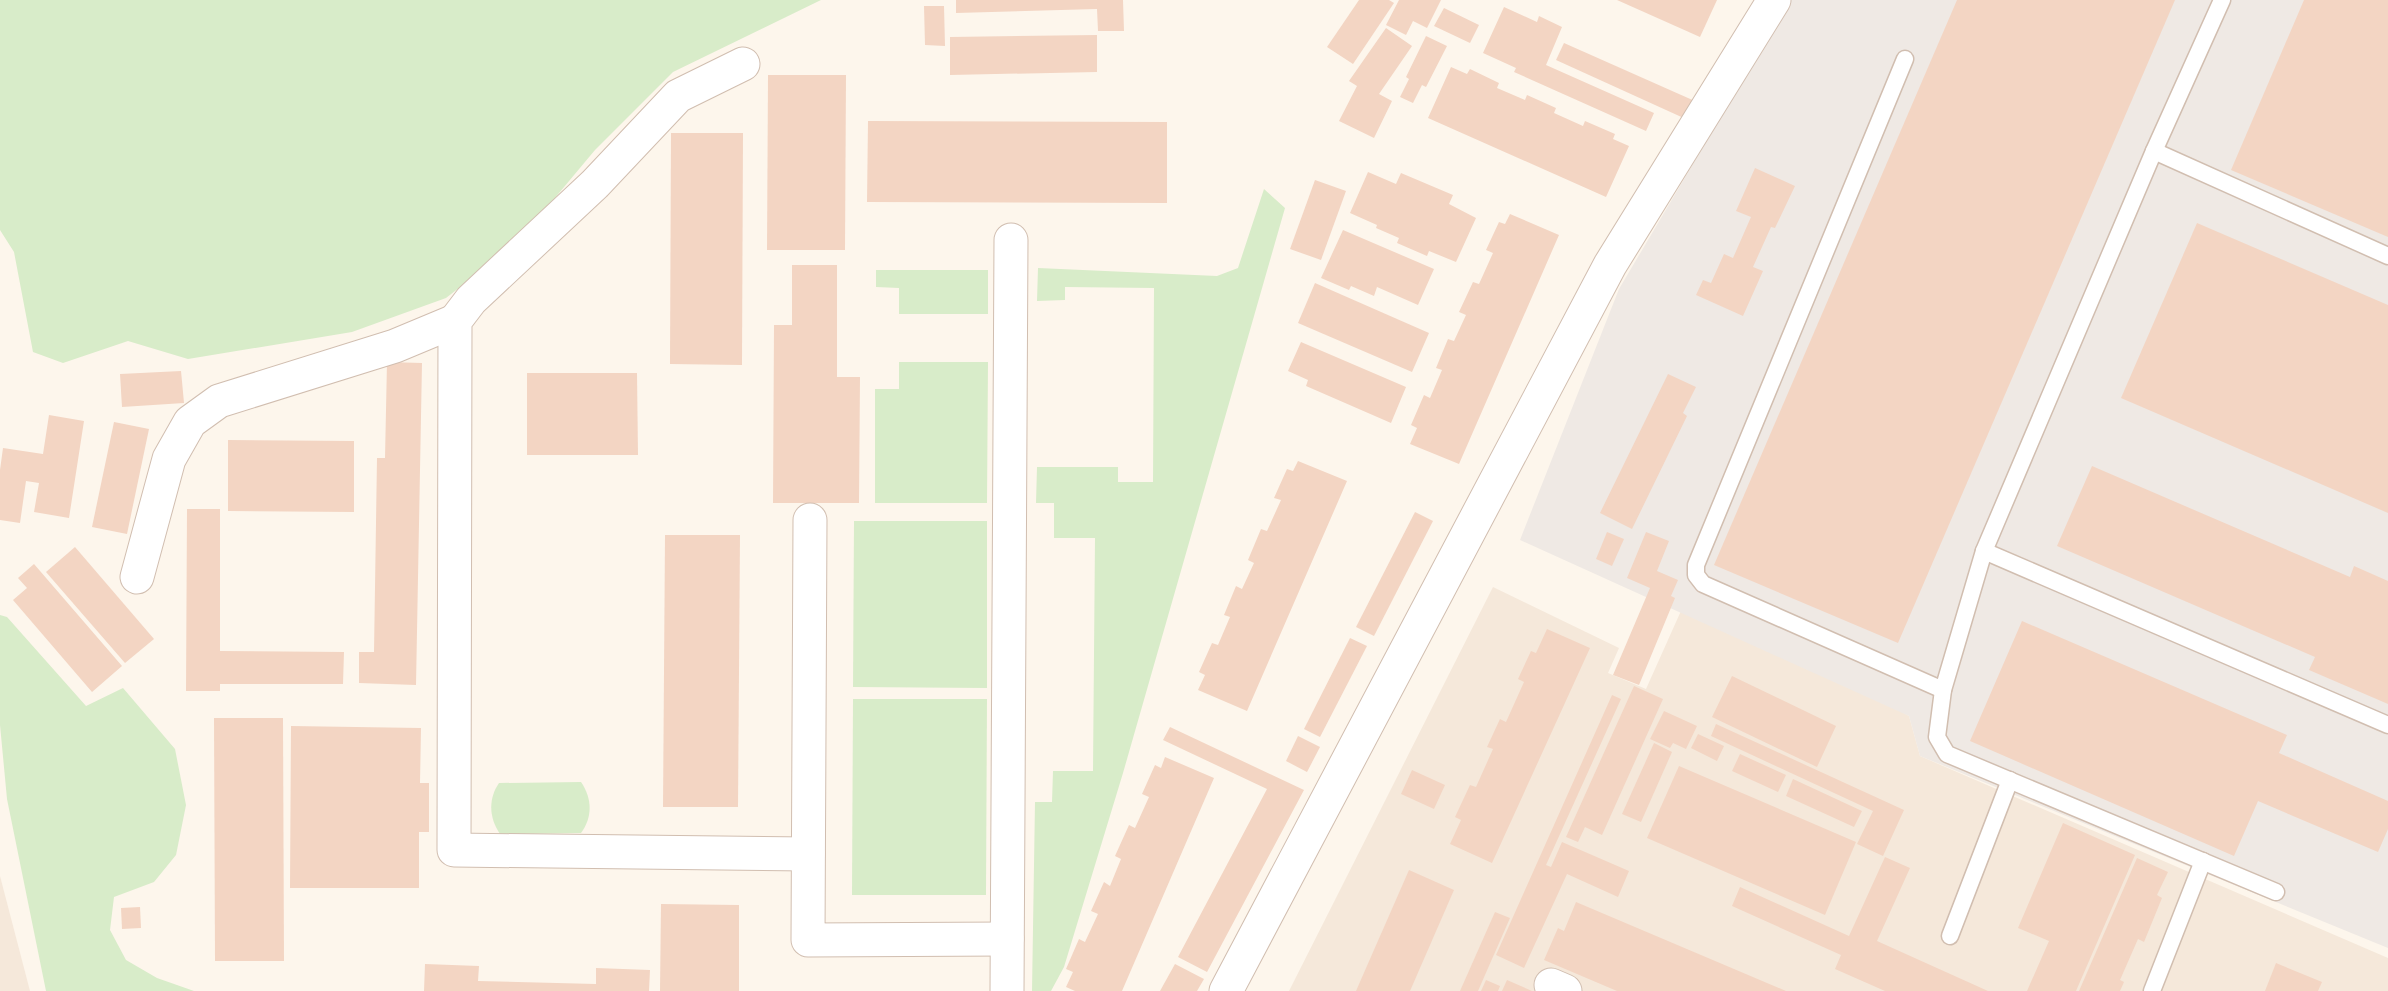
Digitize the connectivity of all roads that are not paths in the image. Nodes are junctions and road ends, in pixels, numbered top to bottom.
1 (1774, 0) edge
2 (2222, 0) edge
3 (1905, 59) dead end
4 (743, 64) dead end
5 (2154, 150) junction
6 (1011, 240) dead end
7 (2388, 256) edge
8 (455, 321) junction
9 (810, 520) dead end
10 (1984, 551) junction
11 (137, 576) dead end
12 (1943, 690) junction
13 (2388, 725) edge
14 (2010, 780) junction
15 (808, 854) junction
16 (2203, 861) junction
17 (2276, 892) dead end
18 (1950, 936) dead end
19 (1007, 939) junction
20 (1007, 991) edge
21 (1226, 991) edge
22 (2152, 991) edge

1 - 21 street
2 - 5 lane
3 - 12 lane
4 - 8 street
5 - 7 lane
5 - 10 lane
6 - 19 street
8 - 11 street
8 - 15 street
9 - 15 street
10 - 12 lane
10 - 13 lane
12 - 14 lane
14 - 16 lane
14 - 18 lane
15 - 19 street
16 - 17 lane
16 - 22 lane
19 - 20 street

